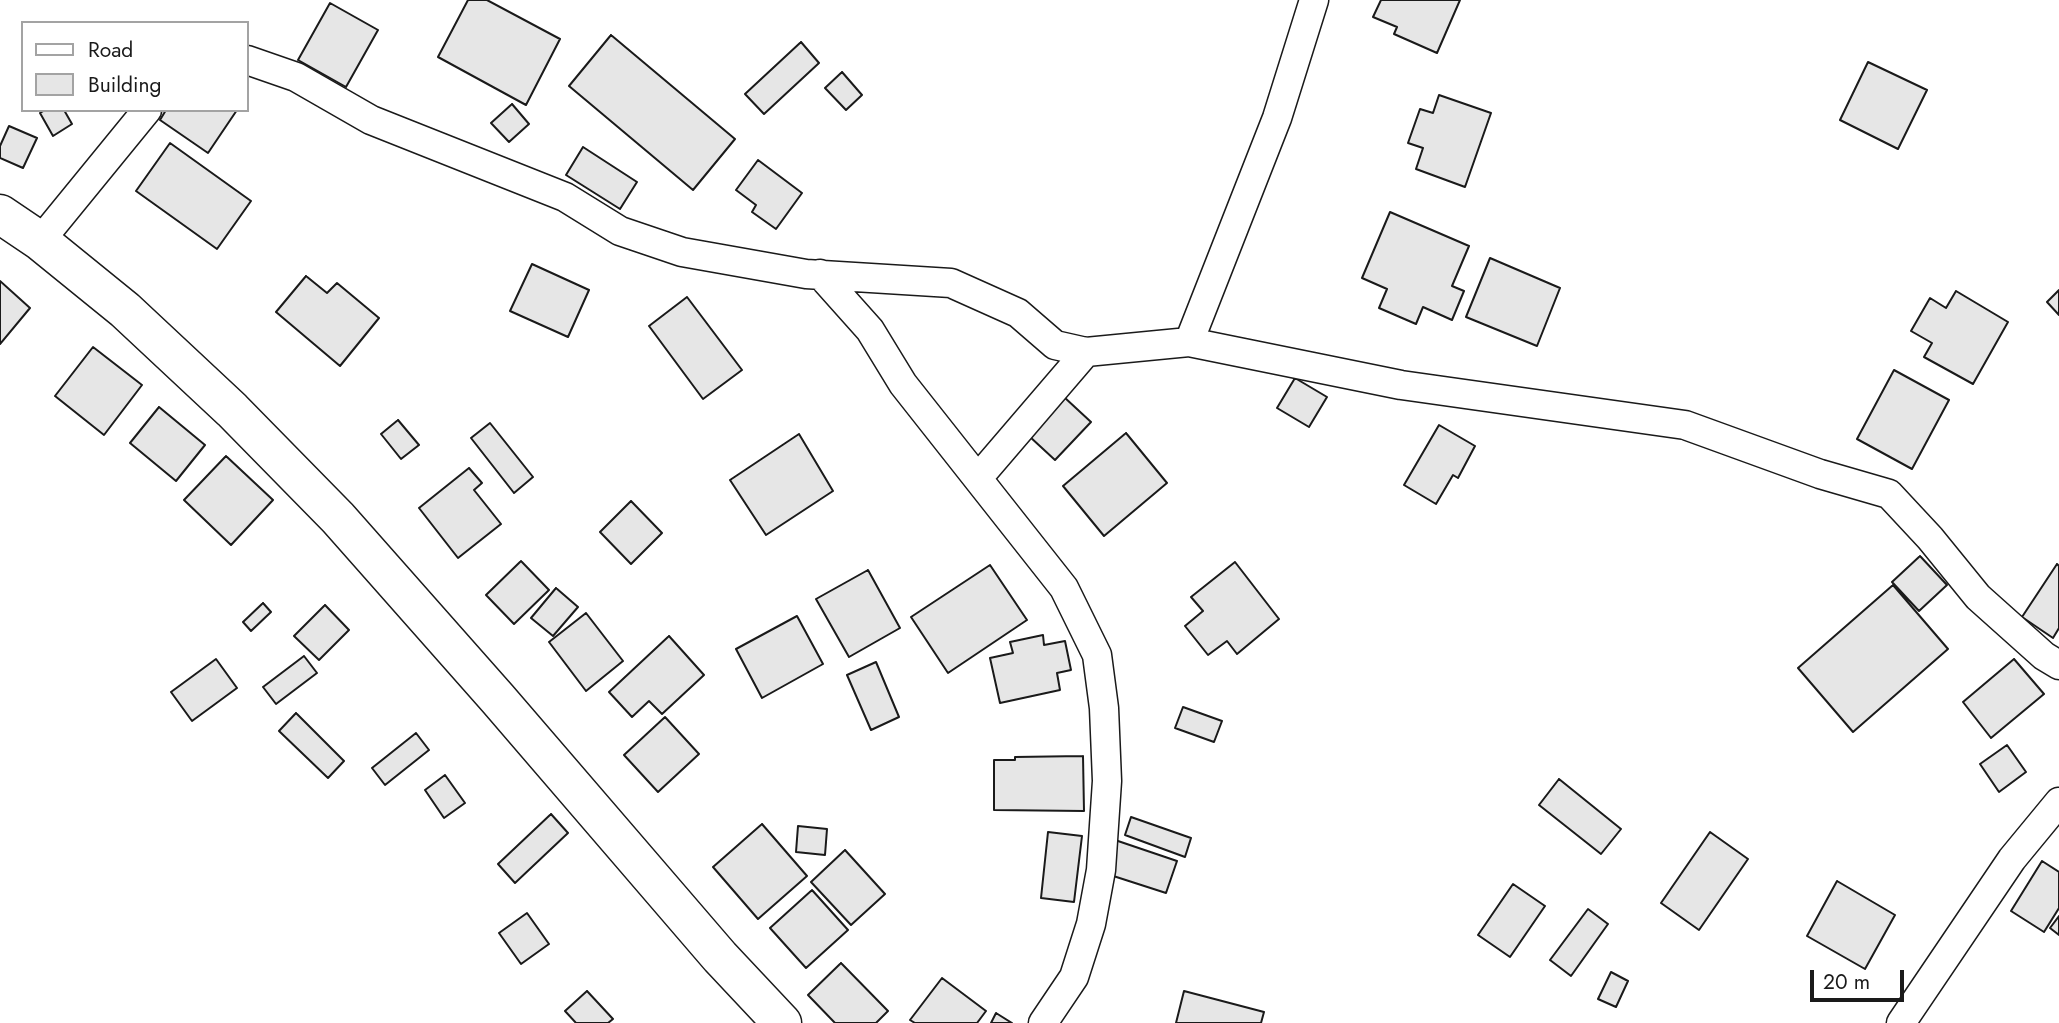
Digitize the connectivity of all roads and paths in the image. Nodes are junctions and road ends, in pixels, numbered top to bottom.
1 (1314, 0) edge
2 (248, 60) edge
3 (145, 112) edge
4 (0, 214) edge
5 (40, 240) junction
6 (820, 274) junction
7 (1189, 342) junction
8 (1086, 352) junction
9 (978, 478) junction
10 (2059, 665) edge
11 (2059, 802) edge
12 (782, 1023) edge
13 (1043, 1023) edge
14 (1901, 1023) edge

1 - 7 street
2 - 6 street
3 - 5 street
4 - 5 street
5 - 12 street
6 - 8 street
6 - 9 street
7 - 8 street
7 - 10 street
8 - 9 street
9 - 13 street
11 - 14 street

